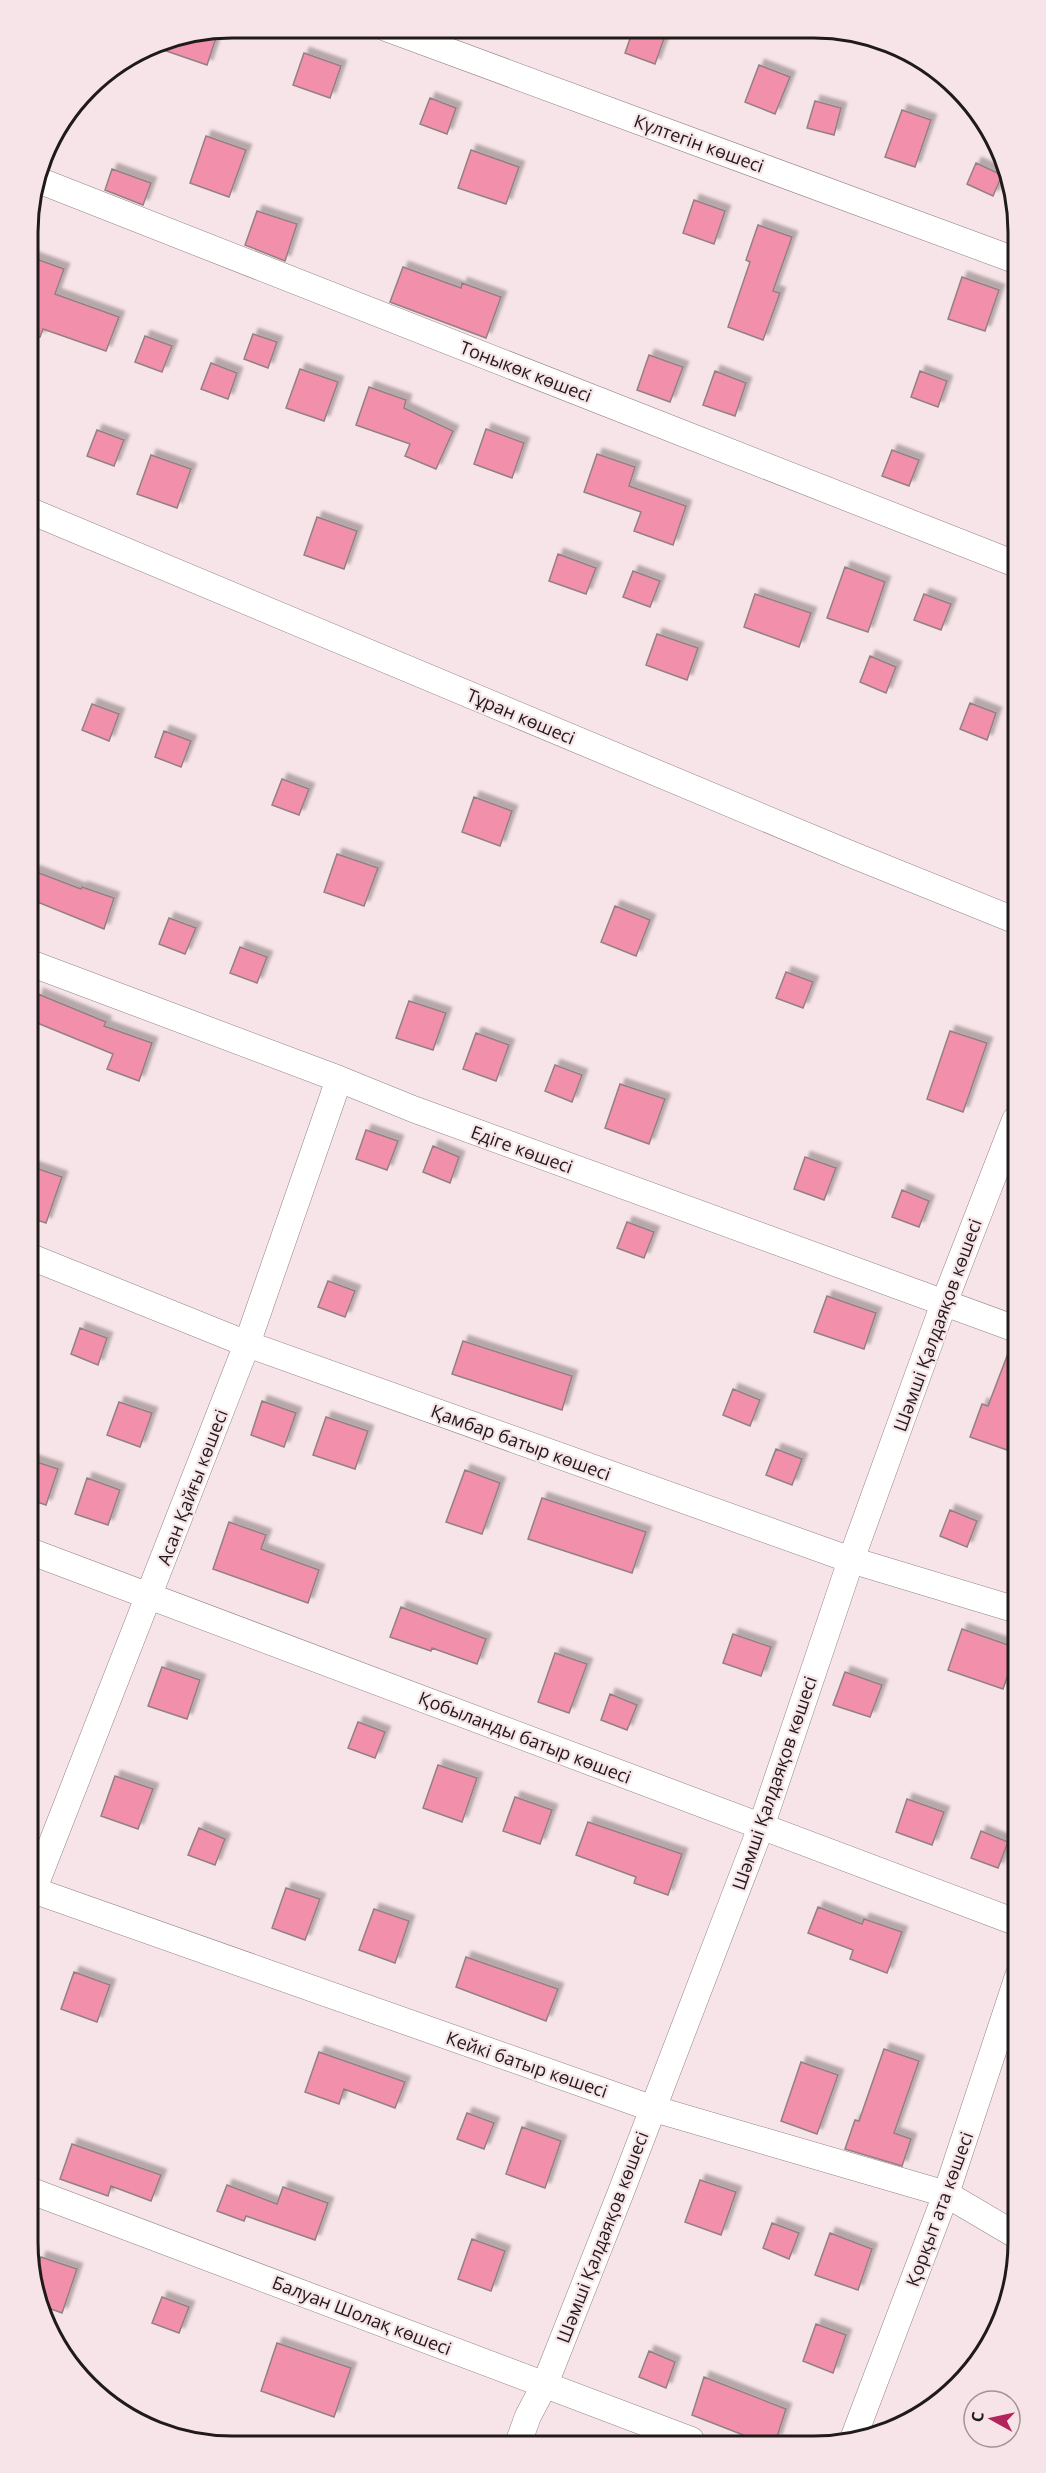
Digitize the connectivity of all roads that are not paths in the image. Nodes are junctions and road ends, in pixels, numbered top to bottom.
1 (413, 38) edge
2 (44, 182) edge
3 (1008, 258) edge
4 (38, 514) edge
5 (1008, 561) edge
6 (1008, 918) edge
7 (38, 966) edge
8 (339, 1078) junction
9 (1008, 1138) edge
10 (38, 1260) edge
11 (944, 1303) junction
12 (1008, 1326) edge
13 (247, 1344) junction
14 (38, 1554) edge
15 (851, 1560) junction
16 (150, 1596) junction
17 (1008, 1607) edge
18 (761, 1827) junction
19 (38, 1877) edge
20 (38, 1892) edge
21 (1008, 1919) edge
22 (1008, 2006) edge
23 (651, 2108) junction
24 (38, 2194) edge
25 (946, 2194) junction
26 (1008, 2232) edge
27 (545, 2384) junction
28 (857, 2431) edge
29 (521, 2436) edge
30 (681, 2436) edge

1 - 3 street, Күлтегін көшесі
2 - 5 street, Тоныкөк көшесі
4 - 6 street, Тұран көшесі
7 - 8 street, Едіге көшесі
8 - 11 street, Едіге көшесі
8 - 13 street, Асан Қайғы көшесі
9 - 11 street, Шәмші Қалдаяқов көшесі
10 - 13 street, Қамбар батыр көшесі
11 - 12 street, Едіге көшесі
11 - 15 street, Шәмші Қалдаяқов көшесі
13 - 15 street, Қамбар батыр көшесі
13 - 16 street, Асан Қайғы көшесі
14 - 16 street, Қобыланды батыр көшесі
15 - 17 street, Қамбар батыр көшесі
15 - 18 street, Шәмші Қалдаяқов көшесі
16 - 18 street, Қобыланды батыр көшесі
16 - 19 street, Асан Қайғы көшесі
18 - 21 street, Қобыланды батыр көшесі
18 - 23 street, Шәмші Қалдаяқов көшесі
20 - 23 street, Кейкі батыр көшесі
22 - 25 street, Қорқыт ата көшесі
23 - 25 street, Кейкі батыр көшесі
23 - 27 street, Шәмші Қалдаяқов көшесі
24 - 27 street, Балуан Шолақ көшесі
25 - 26 street, Кейкі батыр көшесі
25 - 28 street, Қорқыт ата көшесі
27 - 29 street, Шәмші Қалдаяқов көшесі
27 - 30 street, Балуан Шолақ көшесі

